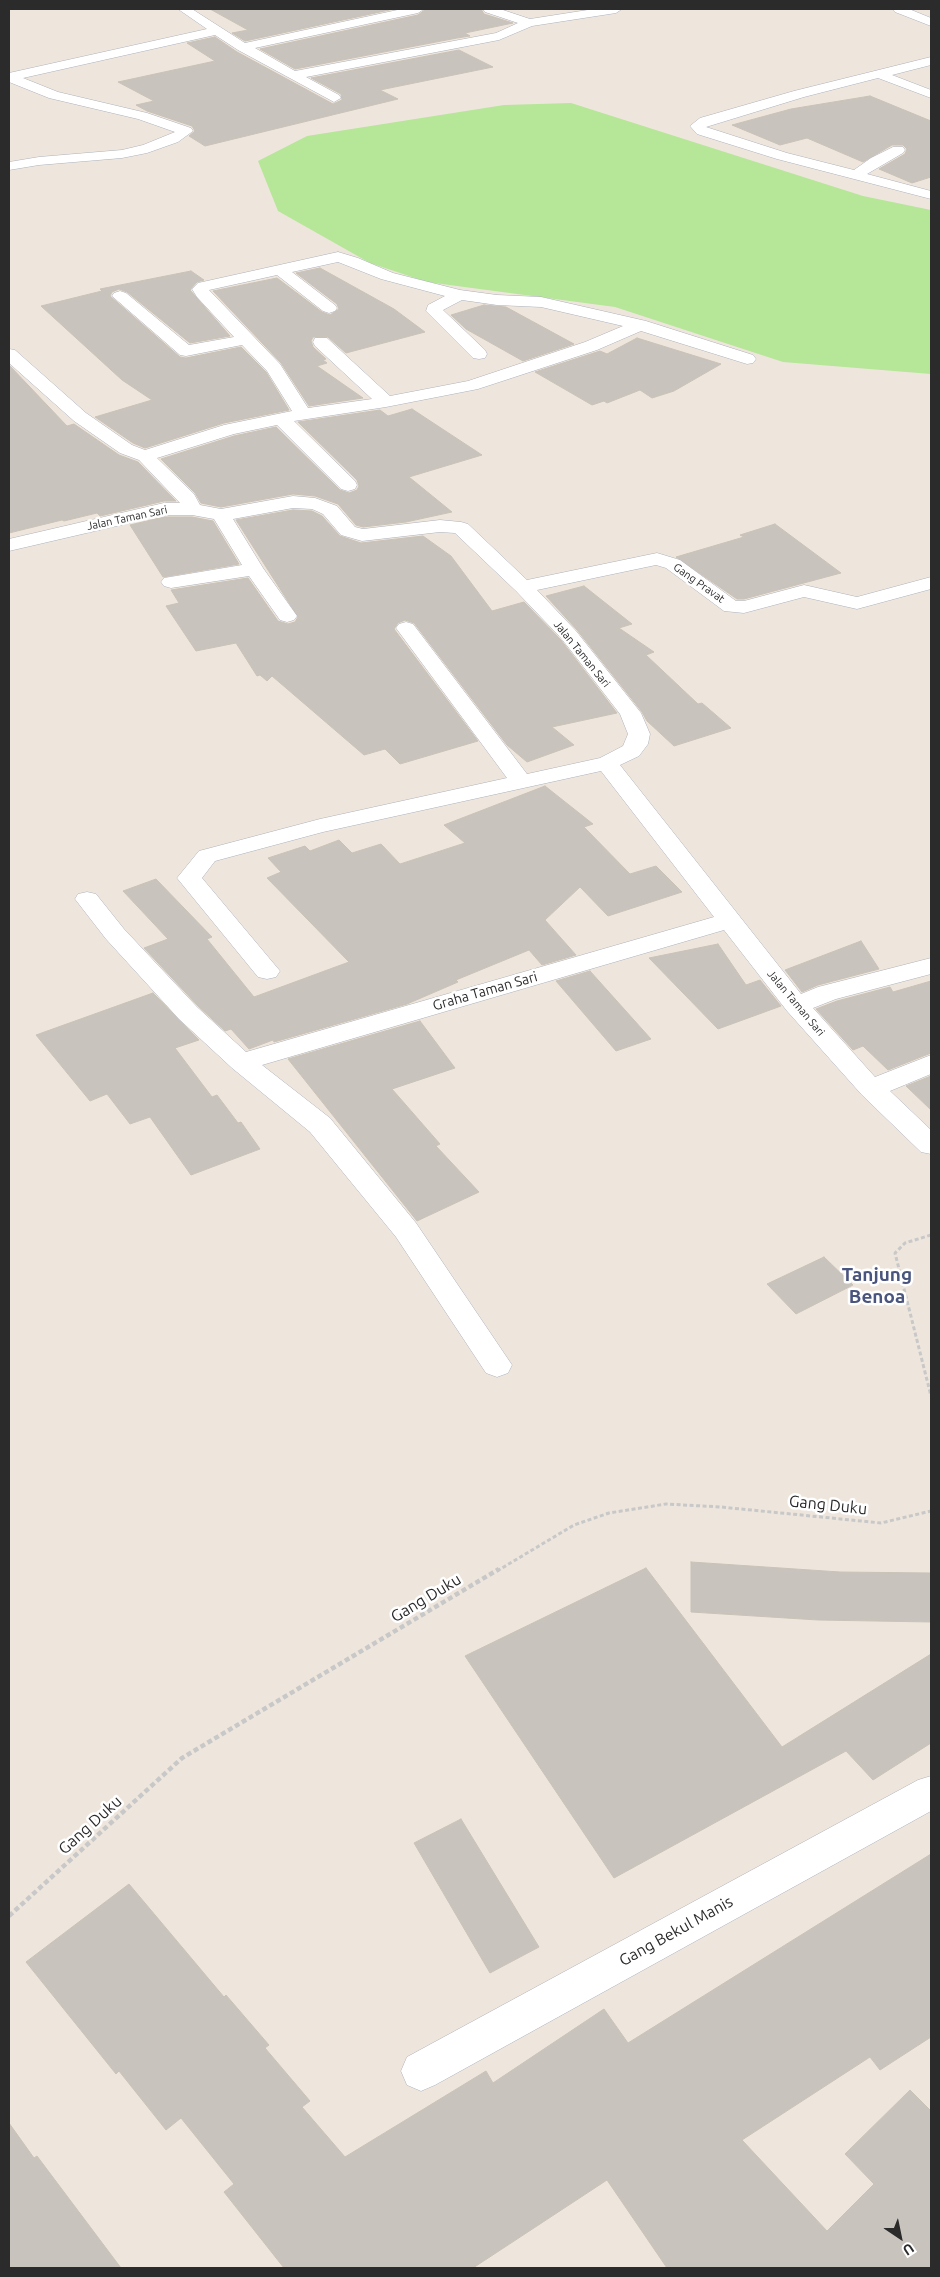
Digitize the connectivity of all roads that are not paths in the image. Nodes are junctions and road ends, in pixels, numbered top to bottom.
1 (184, 9) edge
2 (418, 9) edge
3 (489, 9) edge
4 (616, 9) edge
5 (899, 9) edge
6 (931, 22) edge
7 (529, 24) junction
8 (219, 30) junction
9 (244, 47) junction
10 (931, 60) edge
11 (879, 74) junction
12 (293, 75) junction
13 (9, 77) edge
14 (931, 94) edge
15 (334, 98) dead end
16 (898, 150) dead end
17 (9, 166) edge
18 (855, 176) junction
19 (931, 195) edge
20 (279, 269) junction
21 (460, 294) junction
22 (120, 296) dead end
23 (329, 308) dead end
24 (640, 325) junction
25 (247, 339) junction
26 (322, 342) dead end
27 (9, 354) edge
28 (479, 354) dead end
29 (747, 359) dead end
30 (386, 402) junction
31 (303, 414) junction
32 (281, 418) junction
33 (145, 456) junction
34 (348, 485) dead end
35 (192, 509) junction
36 (221, 515) junction
37 (9, 545) edge
38 (254, 569) junction
39 (171, 582) dead end
40 (931, 583) edge
41 (523, 587) junction
42 (287, 616) dead end
43 (406, 628) dead end
44 (607, 763) junction
45 (521, 782) junction
46 (86, 899) dead end
47 (730, 920) junction
48 (931, 966) edge
49 (268, 971) dead end
50 (796, 1005) junction
51 (241, 1062) junction
52 (931, 1064) edge
53 (871, 1089) junction
54 (931, 1145) edge
55 (497, 1365) dead end
56 (931, 1792) edge
57 (421, 2071) dead end

1 - 8 street
2 - 9 street
3 - 7 street
4 - 7 street
5 - 6 street
7 - 12 street
8 - 9 street
8 - 13 street
9 - 12 street
10 - 11 street
11 - 14 street
11 - 18 street
12 - 15 street
13 - 17 street
16 - 18 street
18 - 19 street
20 - 21 street
20 - 23 street
20 - 25 street
21 - 24 street
21 - 28 street
22 - 25 street
24 - 29 street
24 - 30 street
25 - 31 street
26 - 30 street
27 - 33 street
30 - 31 street
31 - 32 street
32 - 33 street
32 - 34 street
33 - 35 street
35 - 36 street, Jalan Taman Sari
35 - 37 street, Jalan Taman Sari
36 - 38 street
36 - 41 street, Jalan Taman Sari
38 - 39 street
38 - 42 street
40 - 41 street, Gang Pravat
41 - 44 street, Jalan Taman Sari
43 - 45 street
44 - 45 street
44 - 47 street, Jalan Taman Sari
45 - 49 street
46 - 51 street
47 - 50 street, Jalan Taman Sari
47 - 51 street, Graha Taman Sari
48 - 50 street
50 - 53 street, Jalan Taman Sari
51 - 55 street
52 - 53 street
53 - 54 street, Jalan Taman Sari
56 - 57 street, Gang Bekul Manis

